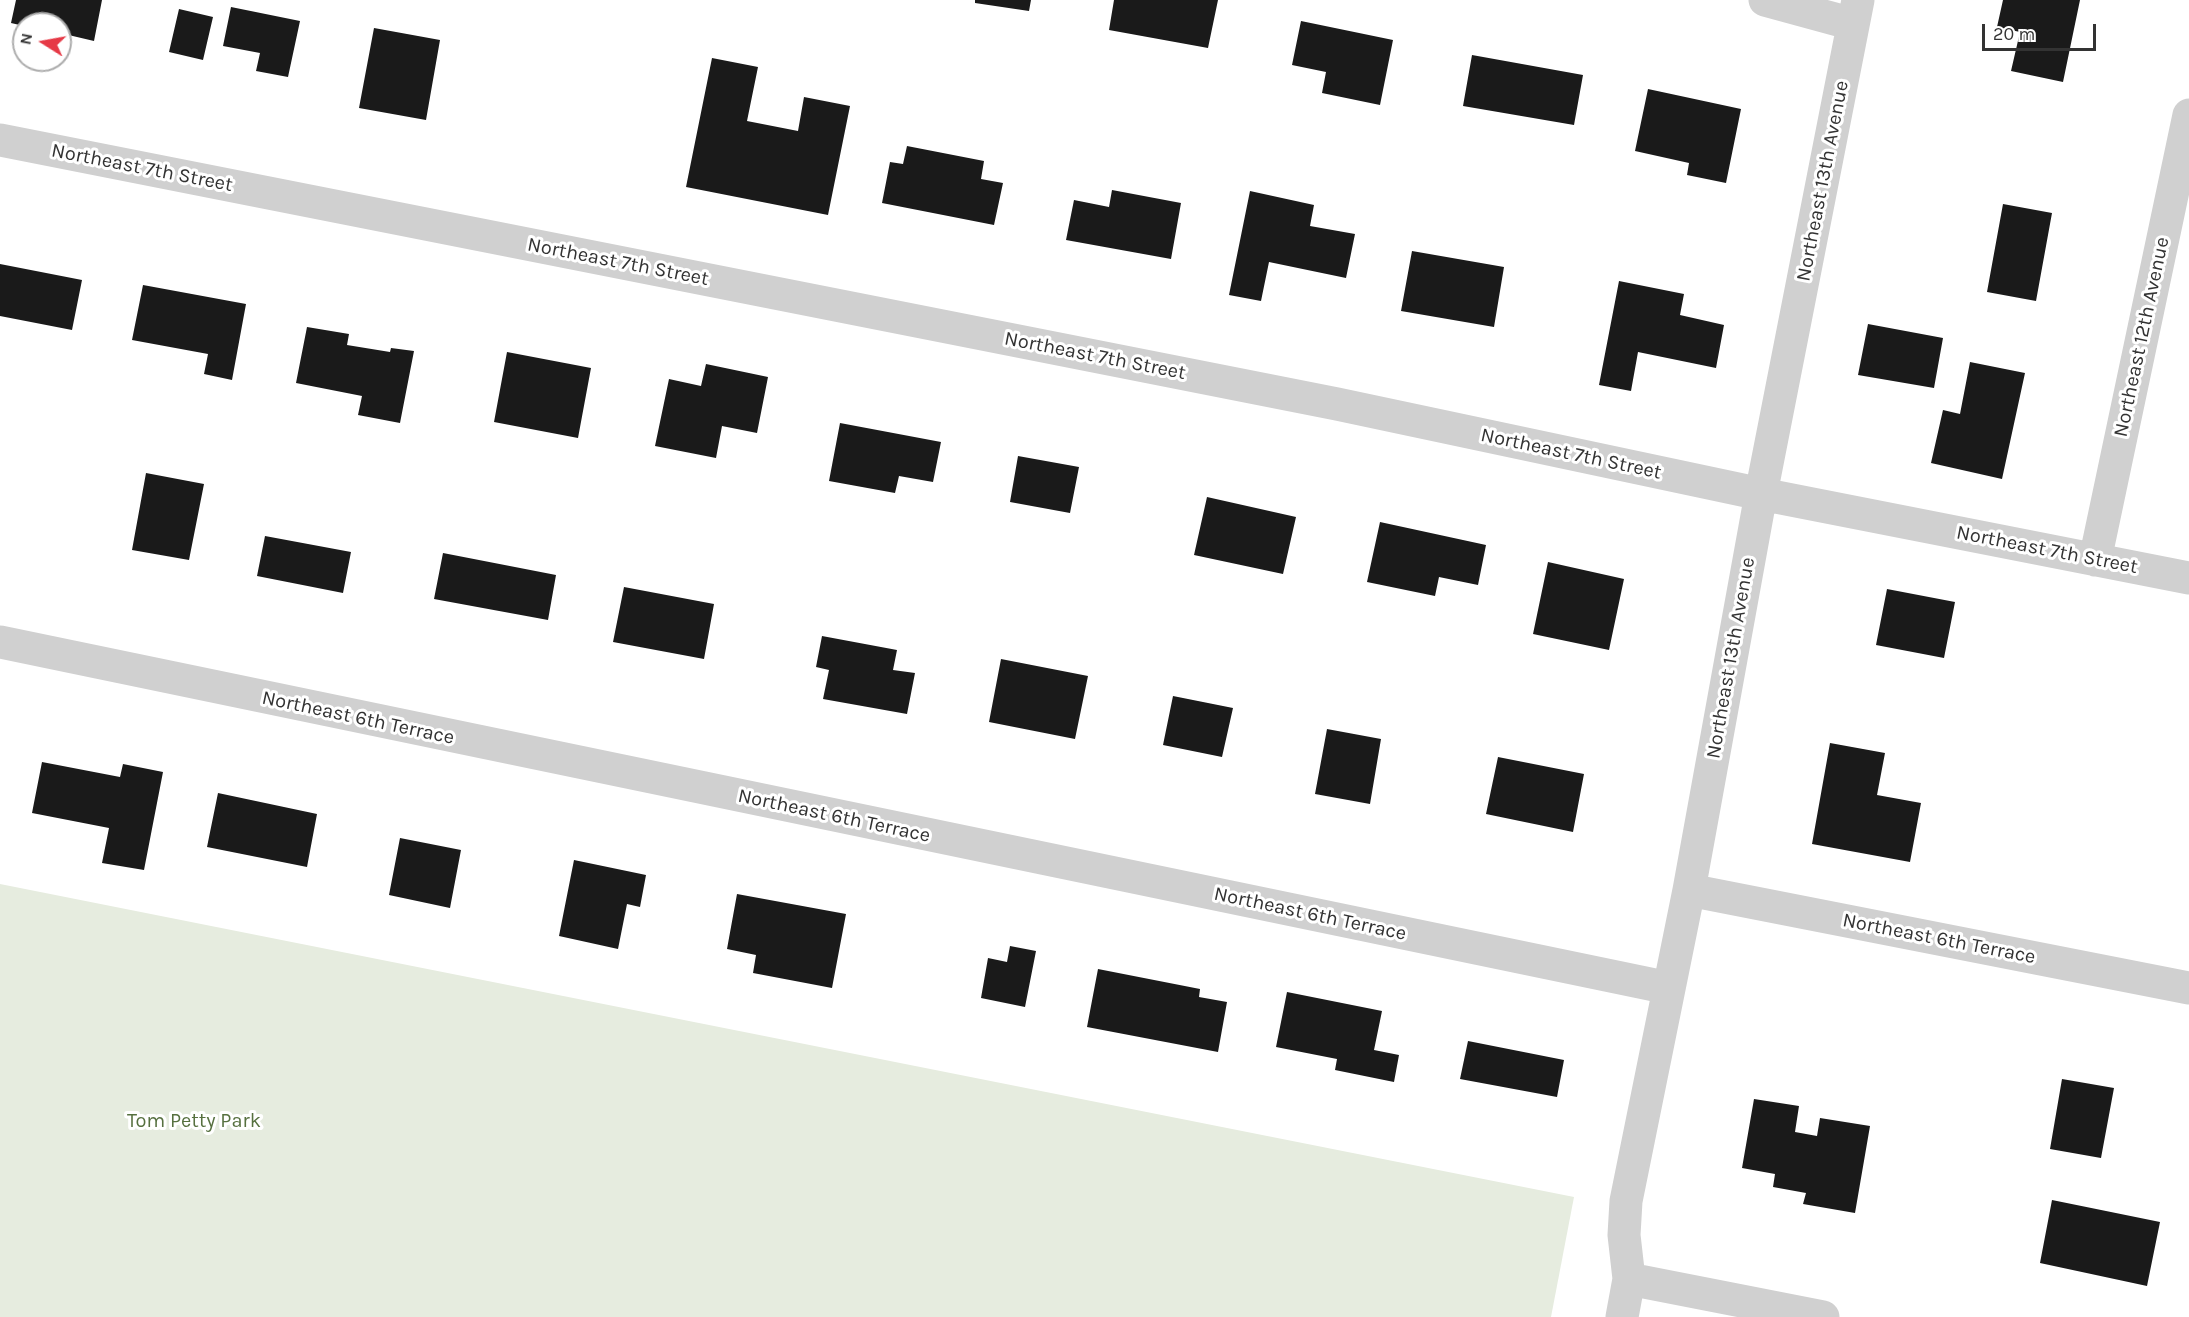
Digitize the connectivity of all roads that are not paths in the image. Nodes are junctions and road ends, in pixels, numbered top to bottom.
1 (1765, 0) edge
2 (1856, 12) edge
3 (2189, 115) edge
4 (0, 140) edge
5 (2183, 171) edge
6 (1761, 494) junction
7 (2096, 560) junction
8 (2189, 578) edge
9 (0, 642) edge
10 (1689, 890) junction
11 (1668, 988) junction
12 (2189, 988) edge
13 (1629, 1279) junction
14 (1622, 1317) edge
15 (1823, 1317) edge

1 - 2 street
2 - 6 street, Northeast 13th Avenue
3 - 5 street, Northeast 12th Avenue
4 - 6 street, Northeast 7th Street
5 - 7 street, Northeast 12th Avenue
6 - 7 street, Northeast 7th Street
6 - 10 street, Northeast 13th Avenue
7 - 8 street, Northeast 7th Street
9 - 11 street, Northeast 6th Terrace
10 - 11 street, Northeast 13th Avenue
10 - 12 street, Northeast 6th Terrace
11 - 13 street, Northeast 13th Avenue
13 - 14 street, Northeast 13th Avenue
13 - 15 street

